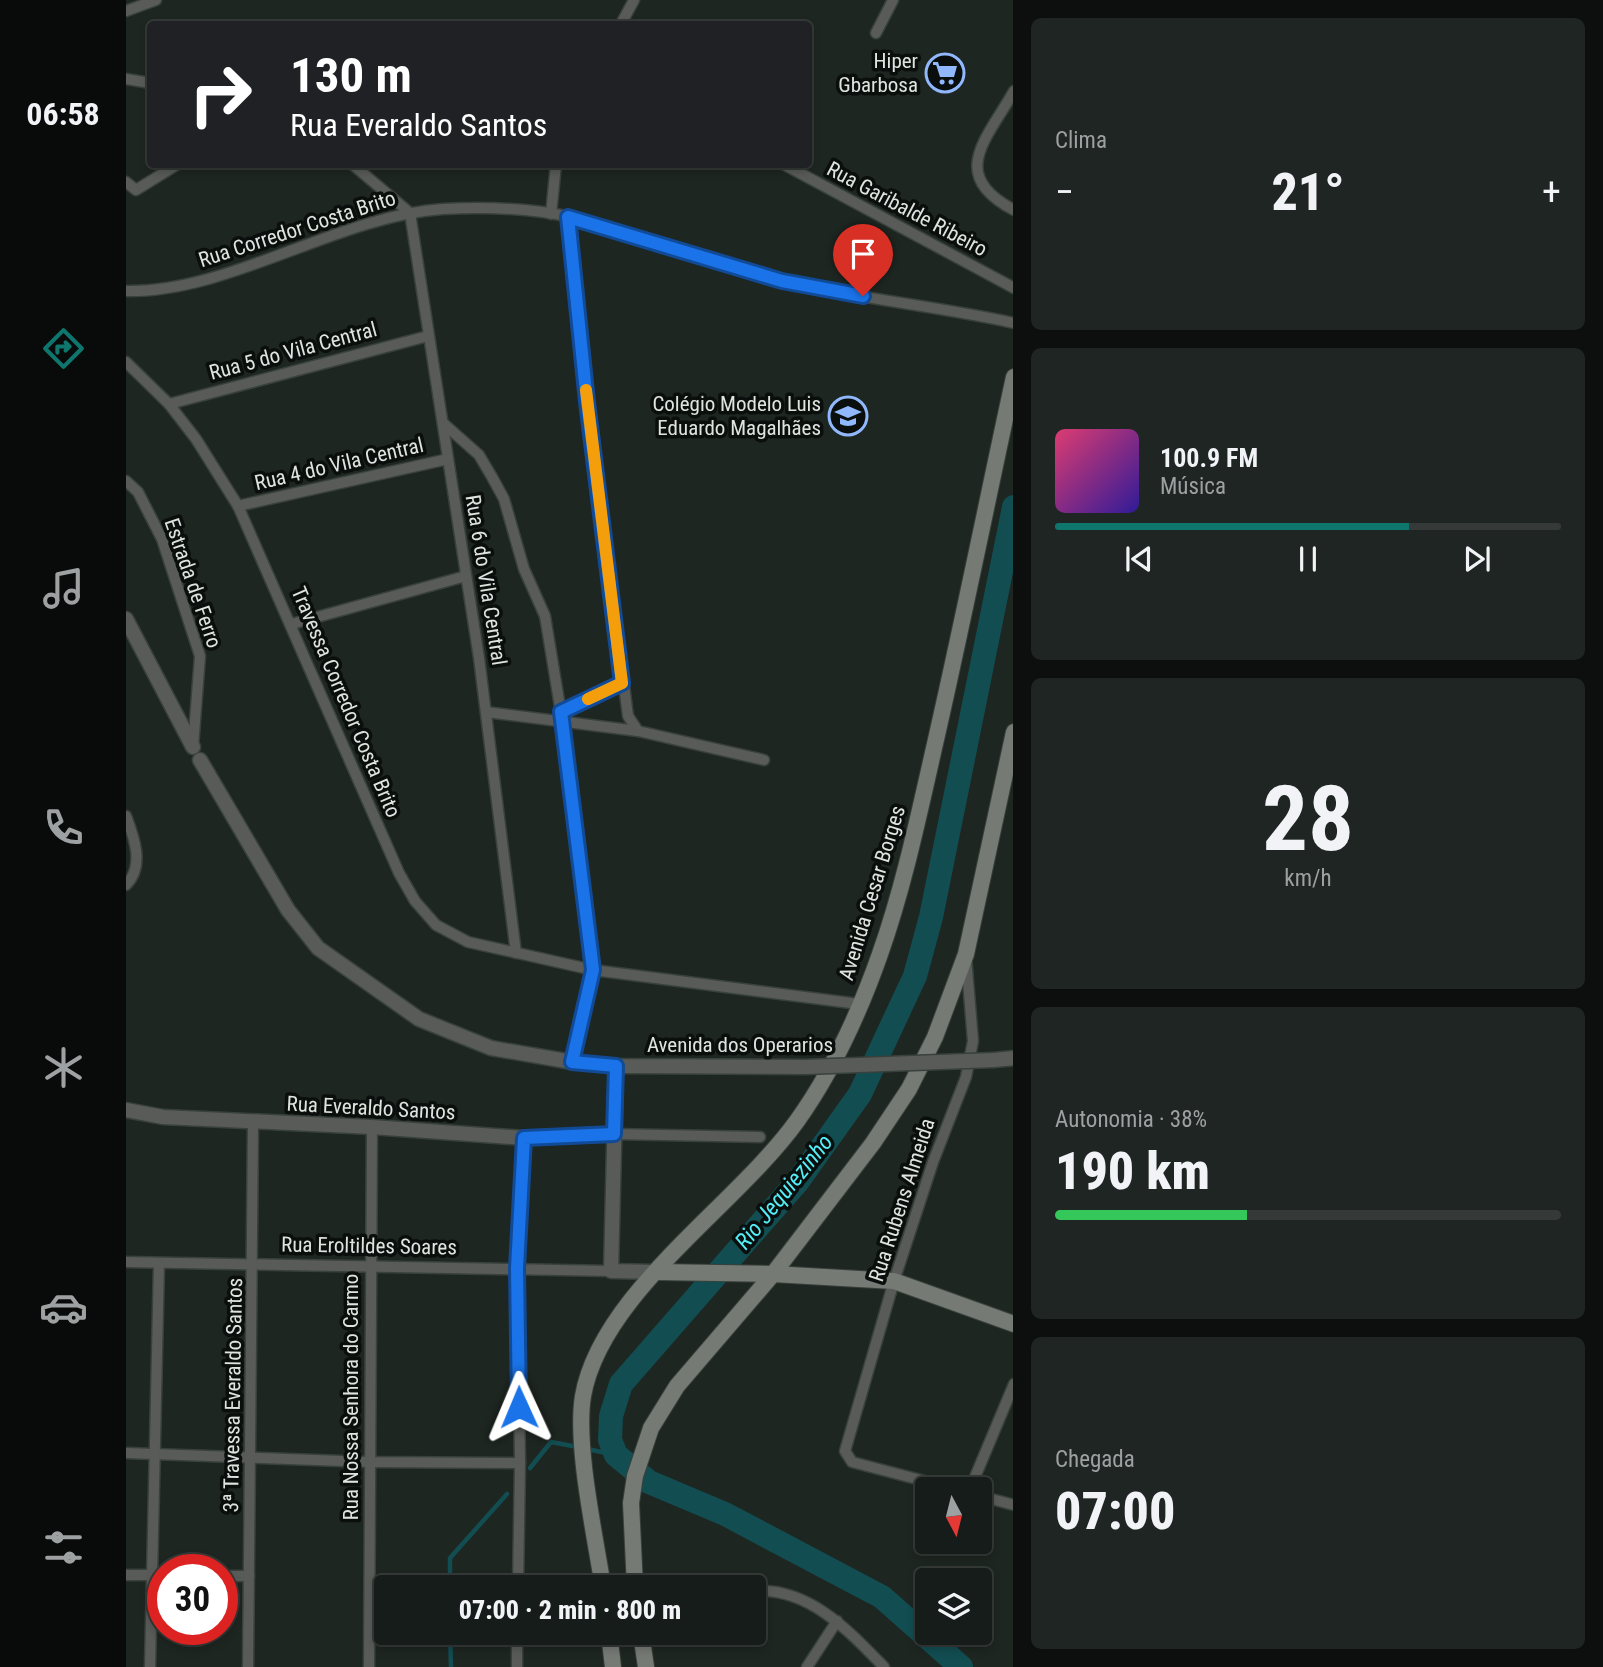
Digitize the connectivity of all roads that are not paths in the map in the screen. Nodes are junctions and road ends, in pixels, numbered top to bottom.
1 (156, 0) edge
2 (634, 0) edge
3 (893, 0) edge
4 (126, 11) edge
5 (623, 21) edge
6 (876, 33) dead end
7 (126, 79) edge
8 (147, 82) edge
9 (1013, 90) edge
10 (171, 168) edge
11 (357, 168) edge
12 (556, 168) edge
13 (790, 168) edge
14 (126, 182) edge
15 (135, 190) junction
16 (126, 199) edge
17 (1013, 211) edge
18 (410, 213) junction
19 (551, 214) junction
20 (568, 217) junction
21 (1013, 288) edge
22 (126, 291) edge
23 (1013, 323) edge
24 (428, 336) junction
25 (126, 362) edge
26 (1013, 377) edge
27 (169, 404) junction
28 (443, 423) junction
29 (447, 459) junction
30 (126, 481) edge
31 (238, 506) junction
32 (466, 576) junction
33 (126, 619) edge
34 (292, 624) junction
35 (622, 683) junction
36 (486, 712) junction
37 (561, 716) junction
38 (638, 731) junction
39 (1013, 732) edge
40 (197, 753) junction
41 (764, 760) dead end
42 (126, 816) edge
43 (126, 885) edge
44 (516, 953) junction
45 (966, 954) junction
46 (593, 970) junction
47 (859, 1004) junction
48 (1013, 1058) edge
49 (572, 1062) junction
50 (616, 1066) junction
51 (126, 1110) edge
52 (253, 1123) junction
53 (372, 1127) junction
54 (614, 1134) junction
55 (760, 1137) dead end
56 (524, 1138) junction
57 (126, 1262) edge
58 (159, 1263) junction
59 (254, 1263) junction
60 (370, 1266) junction
61 (517, 1268) junction
62 (611, 1271) junction
63 (657, 1272) junction
64 (773, 1274) junction
65 (894, 1281) junction
66 (1013, 1324) edge
67 (1013, 1384) edge
68 (126, 1453) edge
69 (154, 1454) junction
70 (252, 1458) junction
71 (370, 1462) junction
72 (520, 1462) junction
73 (975, 1477) edge
74 (915, 1479) edge
75 (992, 1499) edge
76 (1013, 1505) edge
77 (156, 1554) edge
78 (126, 1575) edge
79 (147, 1575) edge
80 (518, 1575) edge
81 (601, 1575) edge
82 (634, 1575) edge
83 (238, 1576) edge
84 (249, 1576) junction
85 (766, 1591) edge
86 (837, 1621) junction
87 (152, 1645) edge
88 (517, 1645) edge
89 (610, 1645) edge
90 (643, 1645) edge
91 (150, 1667) edge
92 (248, 1667) edge
93 (369, 1667) edge
94 (517, 1667) edge
95 (613, 1667) edge
96 (646, 1667) edge
97 (807, 1667) edge
98 (884, 1667) edge

1 - 4 street
2 - 5 street
3 - 6 street
7 - 8 street
9 - 17 street
10 - 15 street
11 - 18 street
12 - 19 street
13 - 21 street, Rua Garibalde Ribeiro
14 - 15 street
15 - 16 street
18 - 19 street, Rua Corredor Costa Brito
18 - 22 street, Rua Corredor Costa Brito
18 - 24 street, Rua 6 do Vila Central
19 - 20 street, Rua Corredor Costa Brito
20 - 23 street, Rua Corredor Costa Brito
20 - 35 street
24 - 27 street, Rua 5 do Vila Central
24 - 28 street, Rua 6 do Vila Central
25 - 27 street, Travessa Corredor Costa Brito
26 - 47 main road, Avenida Cesar Borges
27 - 31 street, Travessa Corredor Costa Brito
28 - 29 street, Rua 6 do Vila Central
28 - 37 street
29 - 31 street, Rua 4 do Vila Central
29 - 32 street, Rua 6 do Vila Central
30 - 40 street, Estrada de Ferro
31 - 34 street, Travessa Corredor Costa Brito
32 - 34 street
32 - 36 street, Rua 6 do Vila Central
33 - 40 street, Avenida dos Operarios
34 - 44 street, Travessa Corredor Costa Brito
35 - 37 street
35 - 38 street
36 - 37 street
36 - 44 street, Rua 6 do Vila Central
37 - 38 street
37 - 46 street
38 - 41 street
39 - 45 main road
40 - 49 street, Avenida dos Operarios
42 - 43 street
44 - 46 street, Travessa Corredor Costa Brito
45 - 64 main road
45 - 65 street, Rua Rubens Almeida
46 - 47 street, Travessa Corredor Costa Brito
46 - 49 street
47 - 63 main road, Avenida Cesar Borges
48 - 50 street, Avenida dos Operarios, bridge
49 - 50 street, Avenida dos Operarios
50 - 54 street
51 - 52 street, Rua Everaldo Santos
52 - 53 street, Rua Everaldo Santos
52 - 59 street, 3ª Travessa Everaldo Santos
53 - 56 street, Rua Everaldo Santos
53 - 60 street, Rua Nossa Senhora do Carmo
54 - 55 street
54 - 56 street, Rua Everaldo Santos
54 - 62 street
56 - 61 street
57 - 58 street, Rua Eroltildes Soares
58 - 59 street, Rua Eroltildes Soares
58 - 69 street
59 - 60 street, Rua Eroltildes Soares
59 - 70 street, 3ª Travessa Everaldo Santos
60 - 61 street, Rua Eroltildes Soares
60 - 71 street, Rua Nossa Senhora do Carmo
61 - 62 street, Rua Eroltildes Soares
61 - 72 street
62 - 63 street
63 - 64 main road
63 - 81 main road, Avenida Cesar Borges
64 - 65 main road
64 - 82 main road
65 - 66 main road
65 - 74 street, Rua Rubens Almeida
67 - 73 street
68 - 69 street
69 - 70 street
69 - 77 street
70 - 71 street
70 - 84 street, 3ª Travessa Everaldo Santos
71 - 72 street
71 - 93 street, Rua Nossa Senhora do Carmo
72 - 80 street
75 - 76 street
78 - 79 street
83 - 84 street
84 - 92 street, 3ª Travessa Everaldo Santos
85 - 86 street
86 - 97 street
86 - 98 street
87 - 91 street
88 - 94 street
89 - 95 main road
90 - 96 main road

